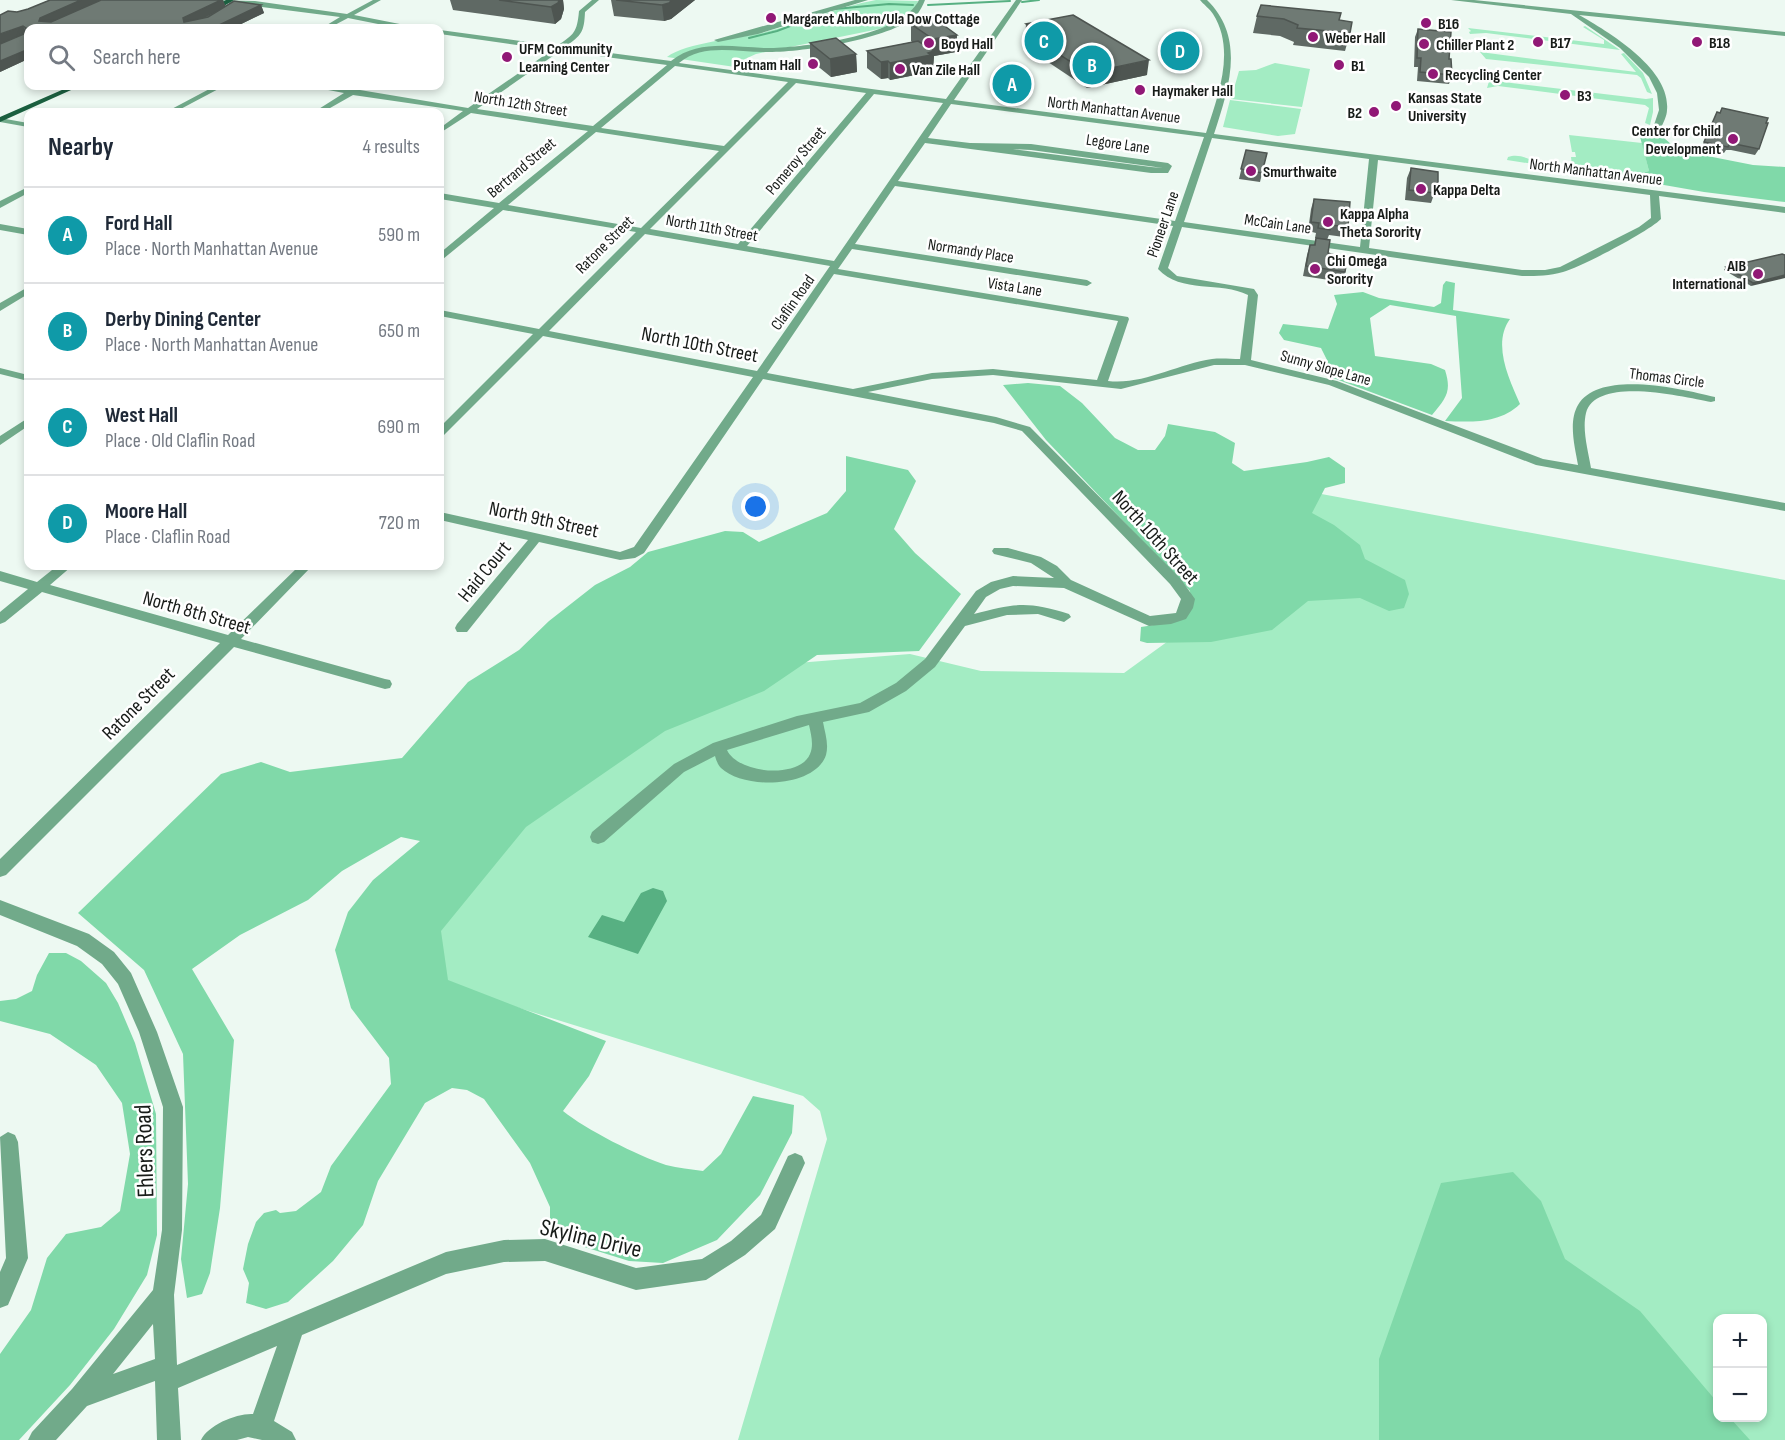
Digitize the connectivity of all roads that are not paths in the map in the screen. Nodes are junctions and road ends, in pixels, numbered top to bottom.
1 (211, 0) edge
2 (378, 0) edge
3 (596, 0) edge
4 (865, 0) edge
5 (922, 0) edge
6 (1019, 0) edge
7 (1203, 0) edge
8 (1454, 0) edge
9 (1547, 0) edge
10 (235, 1) edge
11 (1569, 12) junction
12 (344, 18) junction
13 (191, 24) edge
14 (198, 24) edge
15 (332, 24) edge
16 (383, 24) edge
17 (444, 32) edge
18 (1785, 34) edge
19 (729, 43) junction
20 (559, 48) junction
21 (674, 64) junction
22 (795, 81) junction
23 (57, 90) edge
24 (67, 90) edge
25 (212, 90) edge
26 (338, 90) edge
27 (355, 90) edge
28 (872, 91) junction
29 (352, 92) junction
30 (950, 102) junction
31 (27, 108) edge
32 (178, 108) edge
33 (325, 108) edge
34 (24, 109) edge
35 (470, 110) junction
36 (0, 120) edge
37 (24, 124) edge
38 (444, 128) edge
39 (1657, 128) dead end
40 (594, 129) junction
41 (1208, 136) junction
42 (924, 140) junction
43 (968, 146) junction
44 (725, 149) junction
45 (1374, 158) junction
46 (893, 183) junction
47 (24, 192) edge
48 (1654, 193) junction
49 (444, 197) edge
50 (0, 205) edge
51 (501, 206) junction
52 (1785, 210) edge
53 (1178, 225) junction
54 (0, 227) edge
55 (24, 231) edge
56 (643, 231) junction
57 (849, 246) junction
58 (741, 247) junction
59 (1364, 251) junction
60 (444, 254) edge
61 (834, 267) junction
62 (1087, 283) dead end
63 (24, 293) edge
64 (0, 308) edge
65 (444, 314) edge
66 (540, 333) junction
67 (1245, 362) junction
68 (0, 371) edge
69 (759, 375) junction
70 (24, 377) edge
71 (1101, 385) junction
72 (848, 392) junction
73 (1711, 399) dead end
74 (24, 424) edge
75 (444, 429) edge
76 (0, 441) edge
77 (1585, 471) junction
78 (1785, 507) edge
79 (444, 517) edge
80 (537, 538) junction
81 (639, 550) joint
82 (999, 550) dead end
83 (60, 570) edge
84 (302, 570) edge
85 (0, 576) edge
86 (1066, 583) junction
87 (39, 587) junction
88 (1064, 617) dead end
89 (0, 619) edge
90 (960, 622) junction
91 (462, 628) dead end
92 (229, 641) junction
93 (384, 684) dead end
94 (815, 718) junction
95 (718, 747) junction
96 (598, 837) dead end
97 (0, 870) edge
98 (0, 907) edge
99 (8, 1142) dead end
100 (795, 1163) dead end
101 (164, 1295) junction
102 (0, 1297) edge
103 (294, 1327) junction
104 (166, 1373) junction
105 (80, 1397) junction
106 (261, 1425) junction
107 (40, 1440) edge
108 (169, 1440) edge
109 (213, 1440) edge
110 (284, 1440) edge

1 - 10 street
2 - 12 street
3 - 20 street
4 - 19 street
5 - 19 street
6 - 30 street, Claflin Road
7 - 41 street
8 - 11 street
9 - 11 street
10 - 12 street
10 - 13 main road
10 - 14 main road
11 - 18 street
11 - 39 street
12 - 15 street
12 - 16 street
17 - 20 street, North Manhattan Avenue
19 - 21 street, Bertrand Street
20 - 21 street, North Manhattan Avenue
20 - 35 street
21 - 22 street, North Manhattan Avenue
21 - 40 street, Bertrand Street
22 - 28 street, North Manhattan Avenue
22 - 44 street, Ratone Street
23 - 36 main road
24 - 31 main road
25 - 32 street
26 - 29 street, North 12th Street
27 - 29 street
28 - 30 street, North Manhattan Avenue
28 - 58 street, Pomeroy Street
29 - 33 street
29 - 35 street, North 12th Street
30 - 41 street, North Manhattan Avenue
30 - 42 street, Claflin Road
34 - 36 main road
35 - 38 street
35 - 40 street, North 12th Street
36 - 37 street
40 - 44 street, North 12th Street
40 - 51 street, Bertrand Street
41 - 45 street, North Manhattan Avenue
41 - 53 street, Pioneer Lane
42 - 43 street, Legore Lane
42 - 46 street, Claflin Road
43 - 43 street, Legore Lane
44 - 56 street, Ratone Street
45 - 48 street, North Manhattan Avenue
45 - 59 street
46 - 53 street, McCain Lane
46 - 57 street, Claflin Road
47 - 50 street
48 - 52 street, North Manhattan Avenue
48 - 59 street, McCain Lane
49 - 51 street, North 11th Street
51 - 56 street, North 11th Street
51 - 60 street, Bertrand Street
53 - 59 street, McCain Lane
53 - 67 street, Pioneer Lane
54 - 55 street
56 - 58 street, North 11th Street
56 - 66 street, Ratone Street
57 - 61 street, Claflin Road
57 - 62 street, Normandy Place
58 - 61 street, North 11th Street
61 - 69 street, Claflin Road
61 - 71 street, Vista Lane
63 - 64 street
65 - 66 street, North 10th Street
66 - 69 street, North 10th Street
66 - 75 street, Ratone Street
67 - 71 street, Sunny Slope Lane
67 - 77 street, Sunny Slope Lane
68 - 70 street
69 - 72 street, North 10th Street
69 - 81 street, Claflin Road
71 - 72 street, Sunny Slope Lane
72 - 86 street, North 10th Street
73 - 77 street, Thomas Circle
74 - 76 street
77 - 78 street, Sunny Slope Lane
79 - 80 street, North 9th Street
80 - 81 street, North 9th Street
80 - 91 street, Haid Court
82 - 86 street
83 - 87 street
84 - 92 street, Ratone Street
85 - 87 street, North 8th Street
86 - 90 street, North 10th Street
87 - 89 street
87 - 92 street, North 8th Street
88 - 90 street
90 - 94 street, North 10th Street
92 - 93 street, North 8th Street
92 - 97 street, Ratone Street
94 - 95 street, North 10th Street
94 - 95 street
95 - 96 street, North 10th Street
98 - 101 street, Ehlers Road
99 - 102 street
100 - 103 street, Skyline Drive
101 - 104 street, Ehlers Road
101 - 105 street
103 - 104 street, Skyline Drive
103 - 106 street
104 - 105 street, Skyline Drive
104 - 108 street, Ehlers Road
105 - 107 street
106 - 109 street
106 - 110 street

